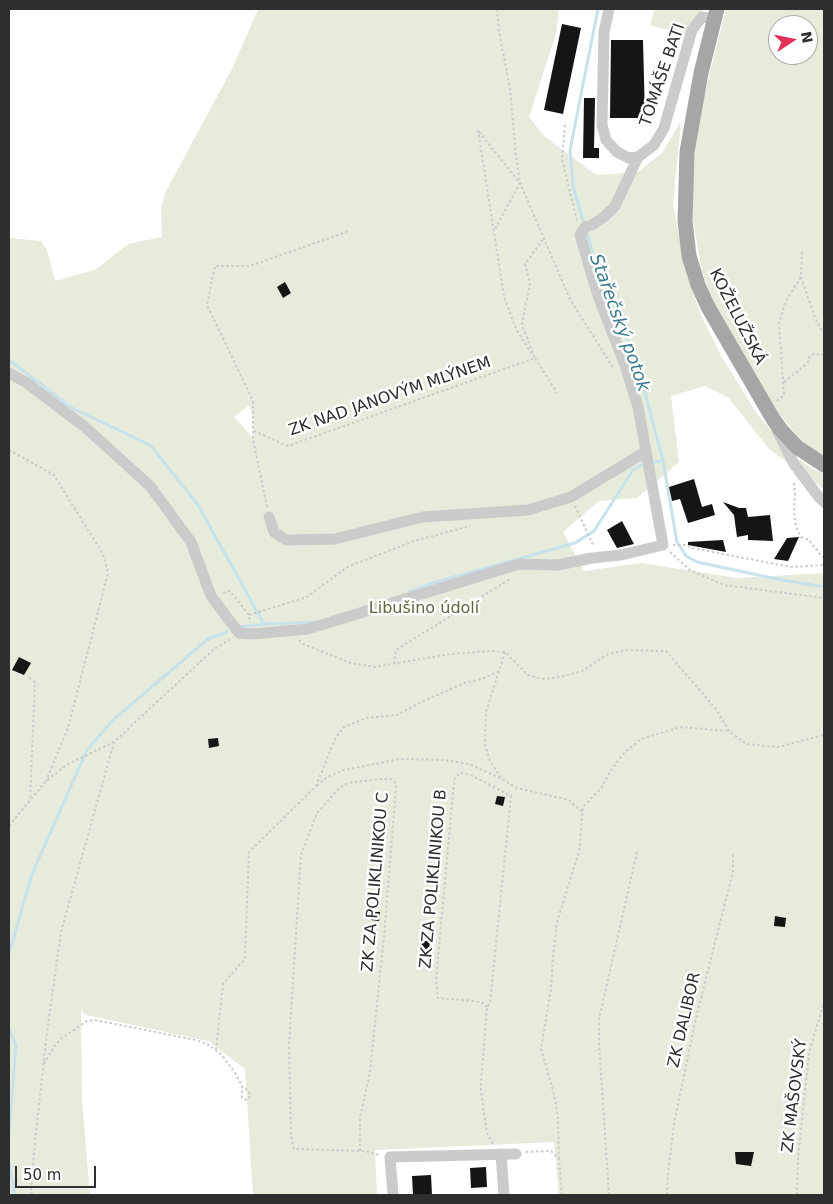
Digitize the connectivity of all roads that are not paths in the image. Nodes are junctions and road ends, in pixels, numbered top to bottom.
1 (609, 9) edge
2 (716, 14) edge
3 (638, 157) junction
4 (9, 372) edge
5 (766, 408) junction
6 (645, 452) junction
7 (824, 465) edge
8 (824, 502) edge
9 (269, 517) road end
10 (501, 1154) junction
11 (516, 1154) road end
12 (393, 1195) edge
13 (504, 1195) edge

1 - 3 street
2 - 3 street, TOMÁŠE BATI
2 - 5 main road, KOŽELUŽSKÁ
3 - 6 street
4 - 6 street
5 - 7 main road, KOŽELUŽSKÁ
5 - 8 street
6 - 9 street
10 - 11 street
10 - 12 street
10 - 13 street

